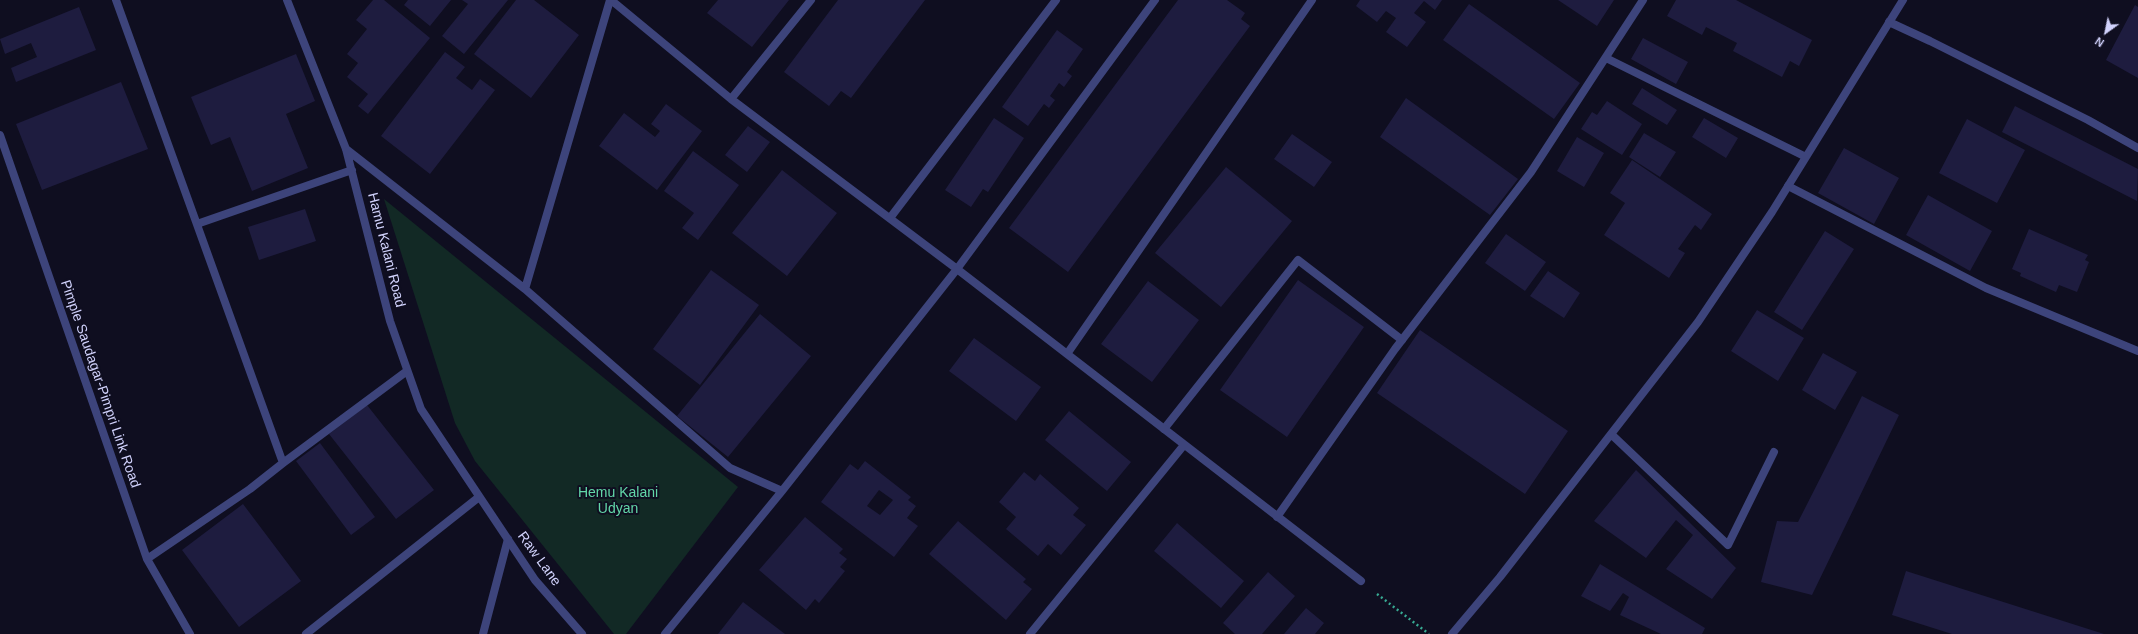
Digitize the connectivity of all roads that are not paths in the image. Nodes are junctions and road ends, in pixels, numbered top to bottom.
1 (116, 0) edge
2 (287, 0) edge
3 (611, 0) edge
4 (811, 0) edge
5 (1056, 0) edge
6 (1155, 0) edge
7 (1312, 0) edge
8 (1643, 0) edge
9 (1903, 0) edge
10 (1889, 22) junction
11 (1606, 58) junction
12 (731, 100) junction
13 (0, 135) edge
14 (2138, 148) edge
15 (346, 149) junction
16 (1806, 157) junction
17 (352, 170) junction
18 (1788, 186) junction
19 (890, 218) junction
20 (197, 224) junction
21 (957, 269) junction
22 (525, 289) junction
23 (1402, 340) junction
24 (2138, 351) edge
25 (1067, 354) junction
26 (407, 371) junction
27 (1164, 429) junction
28 (1611, 434) junction
29 (1184, 445) junction
30 (1774, 452) dead end
31 (283, 462) junction
32 (782, 491) junction
33 (479, 497) junction
34 (1277, 517) junction
35 (508, 539) junction
36 (147, 560) junction
37 (1360, 581) road end
38 (190, 634) edge
39 (306, 634) edge
40 (483, 634) edge
41 (582, 634) edge
42 (665, 634) edge
43 (1030, 634) edge
44 (1452, 634) edge

1 - 20 street
2 - 15 street, Hamu Kalani Road
3 - 12 street
3 - 22 street
4 - 12 street
5 - 19 street
6 - 21 street
7 - 25 street
8 - 11 street
9 - 10 street
10 - 14 street
10 - 16 street
11 - 16 street
11 - 23 street
12 - 19 street
13 - 36 street, Pimple Saudagar-Pimpri Link Road
15 - 17 street, Hamu Kalani Road
15 - 22 street
16 - 18 street
17 - 20 street
17 - 26 street, Hamu Kalani Road
18 - 24 street
18 - 28 street
19 - 21 street
20 - 31 street
21 - 25 street
21 - 32 street
22 - 32 street
23 - 27 street
23 - 34 street
25 - 27 street
26 - 31 street
26 - 33 street, Hamu Kalani Road
27 - 29 street
28 - 30 street
28 - 44 street
29 - 34 street
29 - 43 street
31 - 36 street
32 - 42 street
33 - 35 street, Raw Lane
33 - 39 street
34 - 37 street
35 - 40 street
35 - 41 street, Raw Lane
36 - 38 street, Pimple Saudagar-Pimpri Link Road

